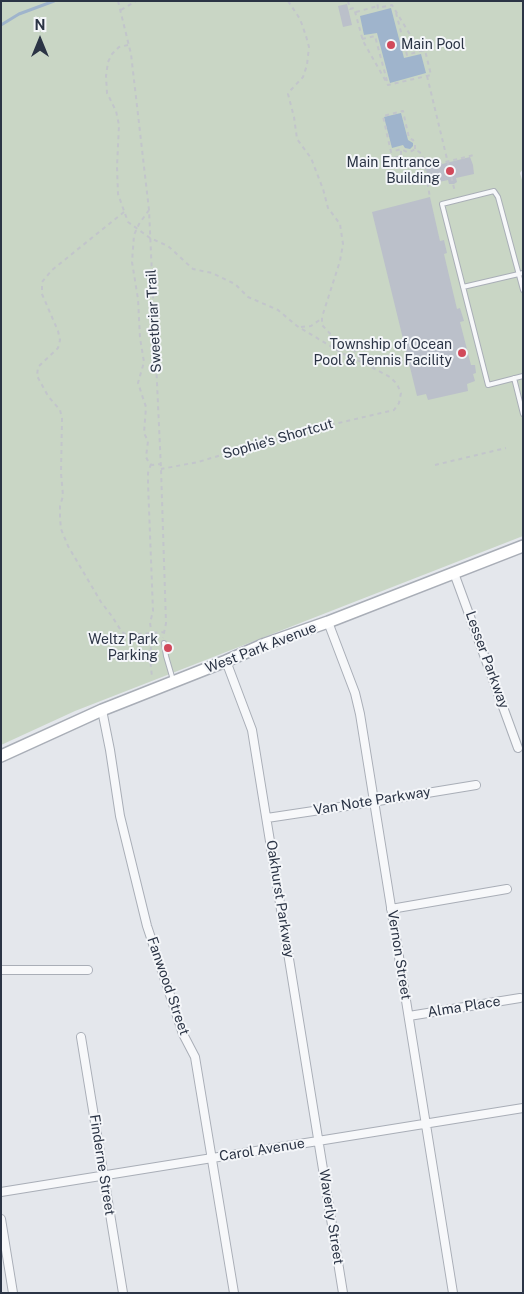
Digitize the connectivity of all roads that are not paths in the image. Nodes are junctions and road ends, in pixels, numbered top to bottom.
1 (521, 273) edge
2 (462, 287) junction
3 (523, 290) edge
4 (523, 376) edge
5 (514, 378) junction
6 (523, 414) edge
7 (523, 546) edge
8 (454, 573) junction
9 (328, 622) junction
10 (164, 643) road end
11 (226, 661) junction
12 (174, 682) junction
13 (102, 710) junction
14 (518, 748) dead end
15 (1, 756) edge
16 (476, 784) dead end
17 (374, 802) junction
18 (267, 818) junction
19 (506, 889) dead end
20 (391, 908) junction
21 (1, 970) edge
22 (88, 970) dead end
23 (520, 998) dead end
24 (409, 1016) junction
25 (81, 1037) dead end
26 (523, 1108) edge
27 (426, 1124) junction
28 (319, 1141) junction
29 (212, 1158) junction
30 (104, 1176) junction
31 (1, 1192) edge
32 (1, 1219) edge
33 (13, 1293) edge
34 (123, 1293) edge
35 (234, 1293) edge
36 (343, 1293) edge
37 (453, 1293) edge

1 - 2 lane
1 - 2 lane
1 - 3 lane
2 - 5 lane
4 - 5 lane
5 - 6 lane
7 - 8 street, West Park Avenue
8 - 9 street, West Park Avenue
8 - 14 street, Lesser Parkway
9 - 11 street, West Park Avenue
9 - 17 street, Vernon Street
10 - 12 lane
11 - 12 street, West Park Avenue
11 - 18 street, Oakhurst Parkway
12 - 13 street, West Park Avenue
13 - 15 street, West Park Avenue
13 - 29 street, Fanwood Street
16 - 17 street, Van Note Parkway
17 - 18 street, Van Note Parkway
17 - 20 street, Vernon Street
18 - 28 street, Oakhurst Parkway
19 - 20 street
20 - 24 street, Vernon Street
21 - 22 street
23 - 24 street, Alma Place
24 - 27 street, Vernon Street
25 - 30 street, Finderne Street
26 - 27 street, Carol Avenue
27 - 28 street, Carol Avenue
27 - 37 street, Vernon Street
28 - 29 street, Carol Avenue
28 - 36 street, Waverly Street
29 - 30 street, Carol Avenue
29 - 35 street, Fanwood Street
30 - 31 street, Carol Avenue
30 - 34 street, Finderne Street
32 - 33 street

